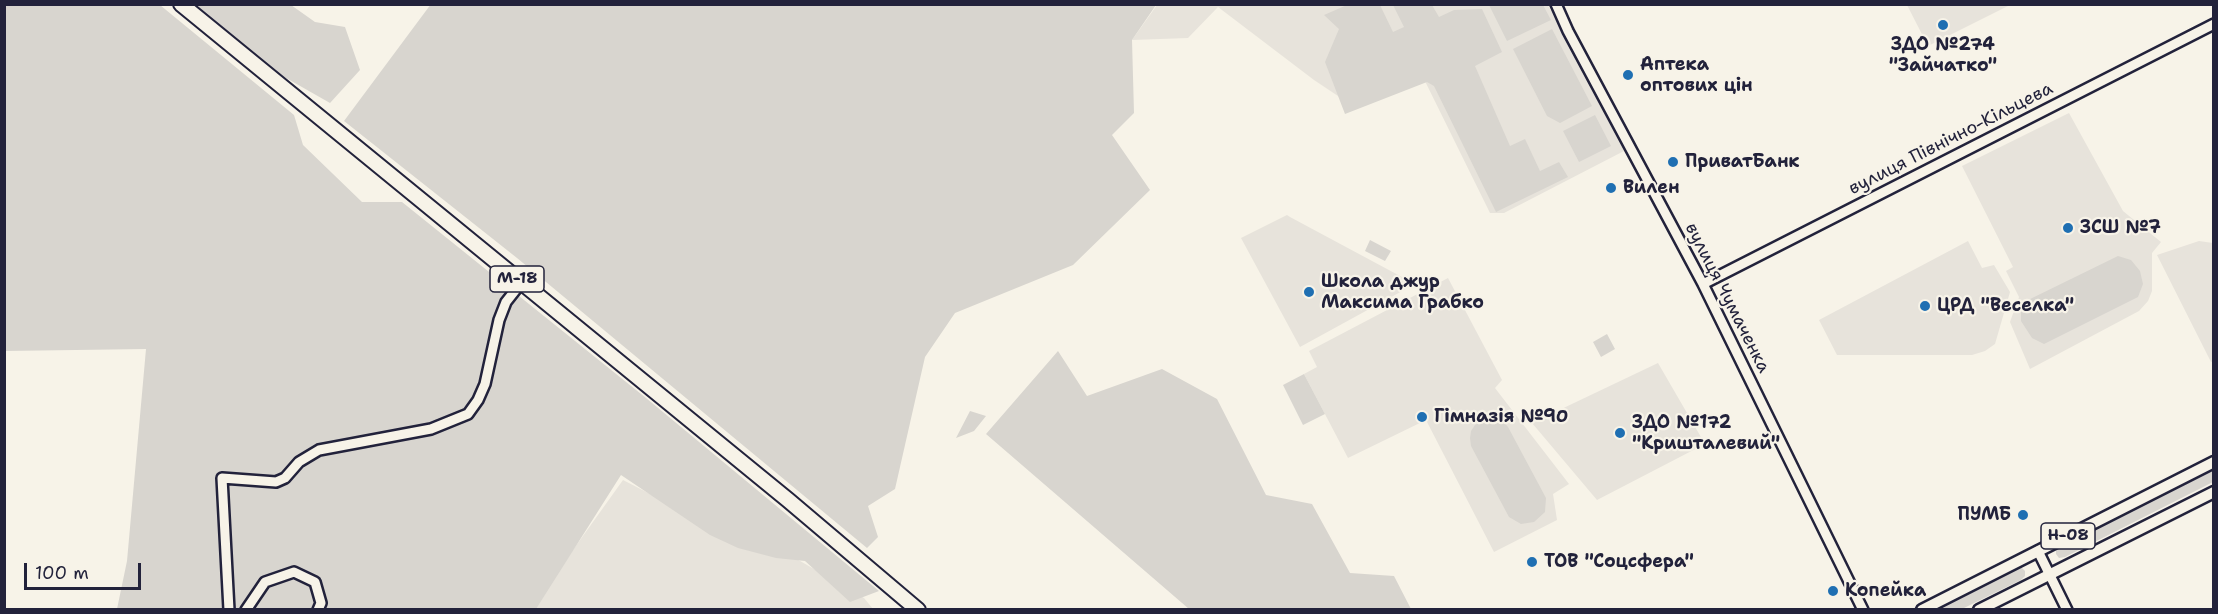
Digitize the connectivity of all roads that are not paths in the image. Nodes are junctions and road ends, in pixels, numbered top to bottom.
1 (181, 4) edge
2 (1556, 4) edge
3 (2214, 24) edge
4 (521, 283) junction
5 (1703, 284) junction
6 (2214, 462) edge
7 (2214, 492) edge
8 (2038, 551) junction
9 (2050, 574) junction
10 (229, 609) edge
11 (246, 609) edge
12 (318, 609) edge
13 (918, 609) edge
14 (1863, 609) edge
15 (1922, 609) edge
16 (1979, 609) edge
17 (2067, 609) edge

1 - 4 highway, М-18
2 - 5 street, вулиця Чумаченка
3 - 5 street, вулиця Північно-Кільцева
4 - 10 street
4 - 13 highway, М-18
5 - 14 street, вулиця Чумаченка
6 - 8 main road, Н-08
7 - 9 main road, Н-08
8 - 9 street
8 - 15 main road, Н-08
9 - 16 main road, Н-08
9 - 17 street
11 - 12 street

